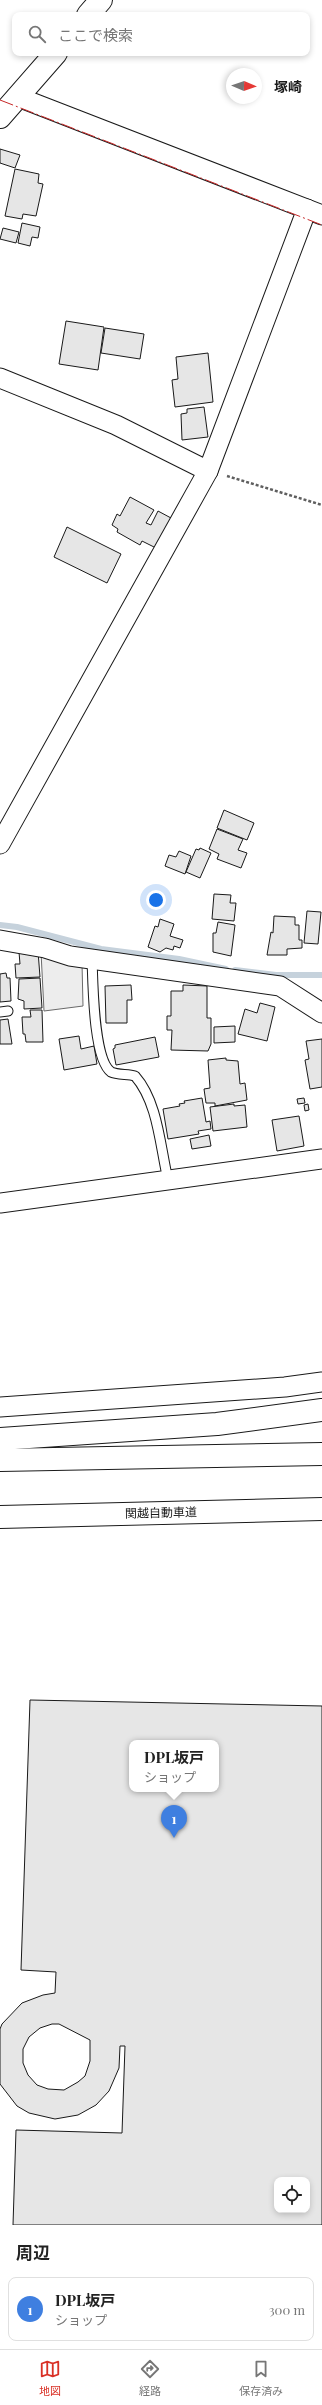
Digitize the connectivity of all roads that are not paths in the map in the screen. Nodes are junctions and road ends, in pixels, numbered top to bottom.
1 (101, 0) edge
2 (91, 12) edge
3 (53, 56) edge
4 (18, 97) junction
5 (0, 117) edge
6 (315, 212) edge
7 (0, 378) edge
8 (208, 471) junction
9 (0, 844) edge
10 (0, 940) edge
11 (92, 959) junction
12 (322, 1013) edge
13 (322, 1159) edge
14 (168, 1180) junction
15 (0, 1203) edge
16 (322, 1382) edge
17 (0, 1407) edge
18 (322, 1410) edge
19 (0, 1439) edge
20 (322, 1454) edge
21 (0, 1460) edge
22 (322, 1509) edge
23 (244, 1510) junction
24 (322, 1515) edge
25 (0, 1517) edge

1 - 2 main road
3 - 4 main road
4 - 5 main road
4 - 6 street
6 - 8 street
7 - 8 street
8 - 9 street
10 - 11 street
11 - 12 street
11 - 14 lane
13 - 14 street
14 - 15 street
16 - 17 street
18 - 19 main road
20 - 21 main road
22 - 23 main road, 関越自動車道
23 - 24 main road
23 - 25 main road, 関越自動車道

